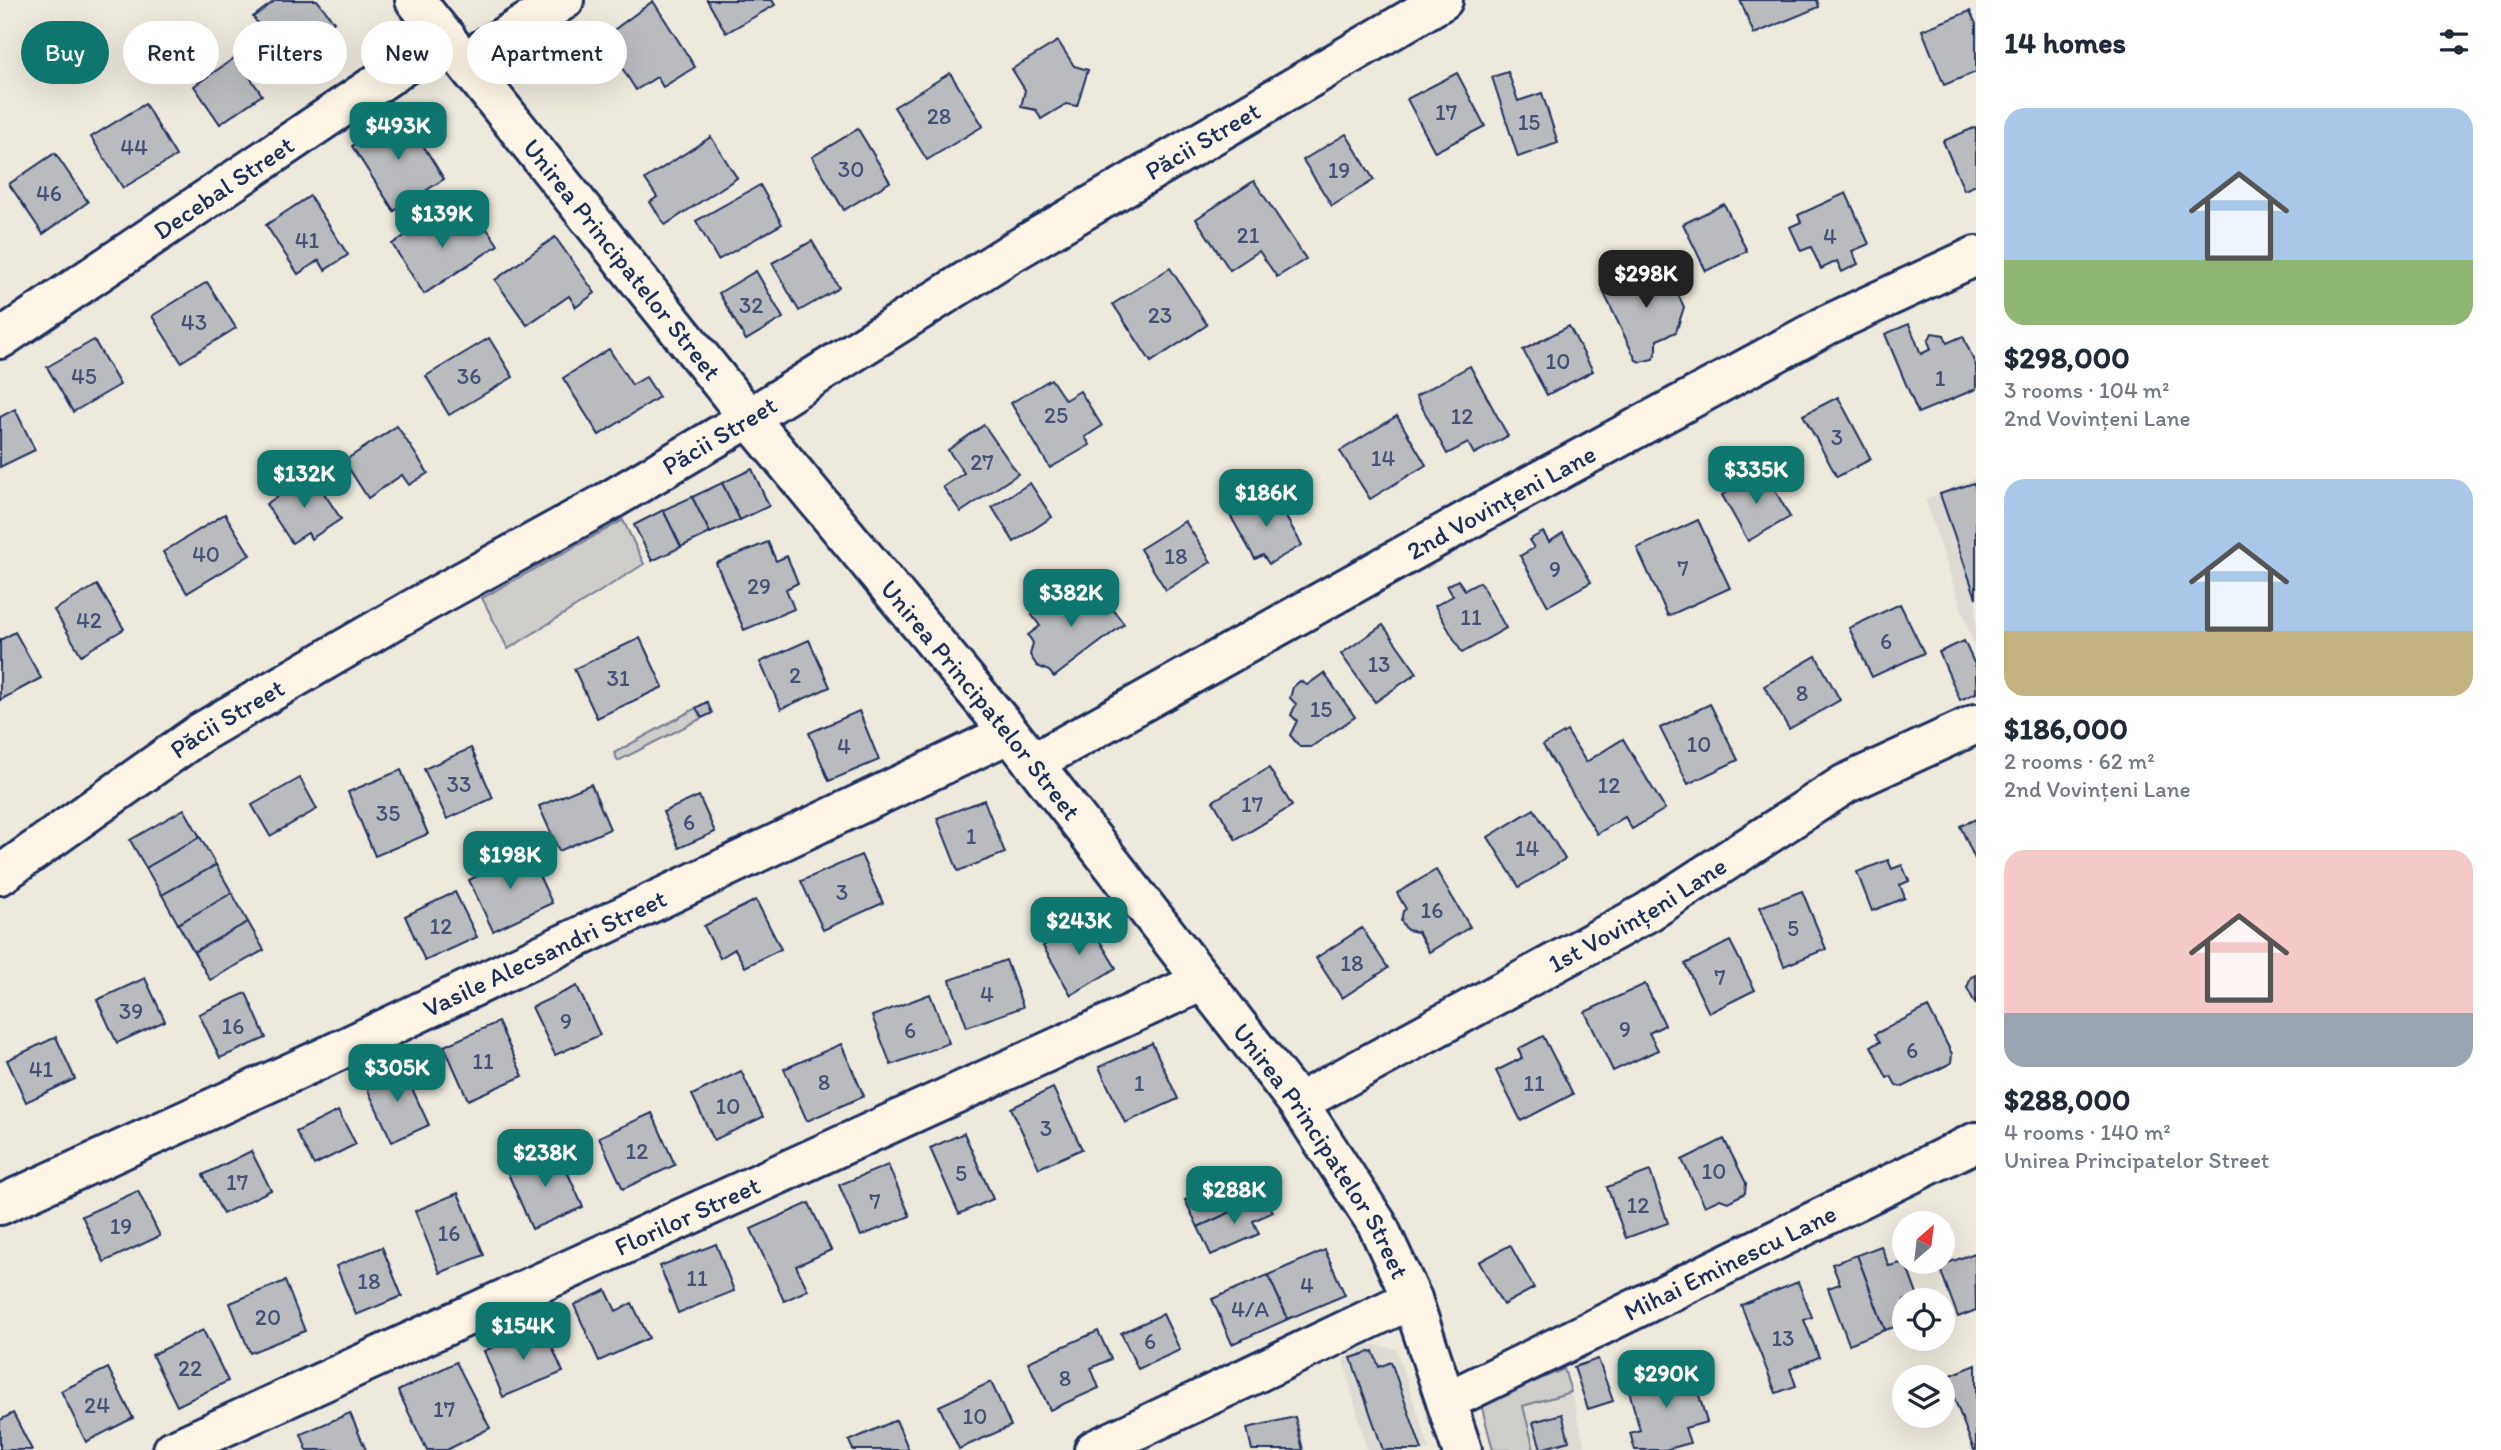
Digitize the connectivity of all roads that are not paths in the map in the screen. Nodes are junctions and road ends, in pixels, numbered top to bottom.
1 (415, 0) edge
2 (564, 0) edge
3 (1443, 0) edge
4 (456, 48) junction
5 (1976, 256) edge
6 (0, 339) edge
7 (749, 418) junction
8 (1976, 724) edge
9 (1010, 733) junction
10 (1033, 763) junction
11 (0, 875) edge
12 (1201, 982) junction
13 (1298, 1103) junction
14 (1976, 1142) edge
15 (0, 1205) edge
16 (1412, 1299) junction
17 (1447, 1401) junction
18 (173, 1450) edge
19 (1094, 1450) edge
20 (1462, 1450) edge

1 - 4 street, Unirea Principatelor Street
2 - 4 street, Decebal Street
3 - 7 street, Păcii Street
4 - 6 street, Decebal Street
4 - 7 street, Unirea Principatelor Street
5 - 10 street, 2nd Vovințeni Lane
7 - 9 street, Unirea Principatelor Street
7 - 11 street, Păcii Street
8 - 13 street, 1st Vovințeni Lane
9 - 10 street, Unirea Principatelor Street
9 - 15 street, Vasile Alecsandri Street
10 - 12 street, Unirea Principatelor Street
12 - 13 street, Unirea Principatelor Street
12 - 18 street, Florilor Street
13 - 16 street, Unirea Principatelor Street
14 - 17 street, Mihai Eminescu Lane
16 - 17 street, Unirea Principatelor Street
16 - 19 street
17 - 20 street, Unirea Principatelor Street

